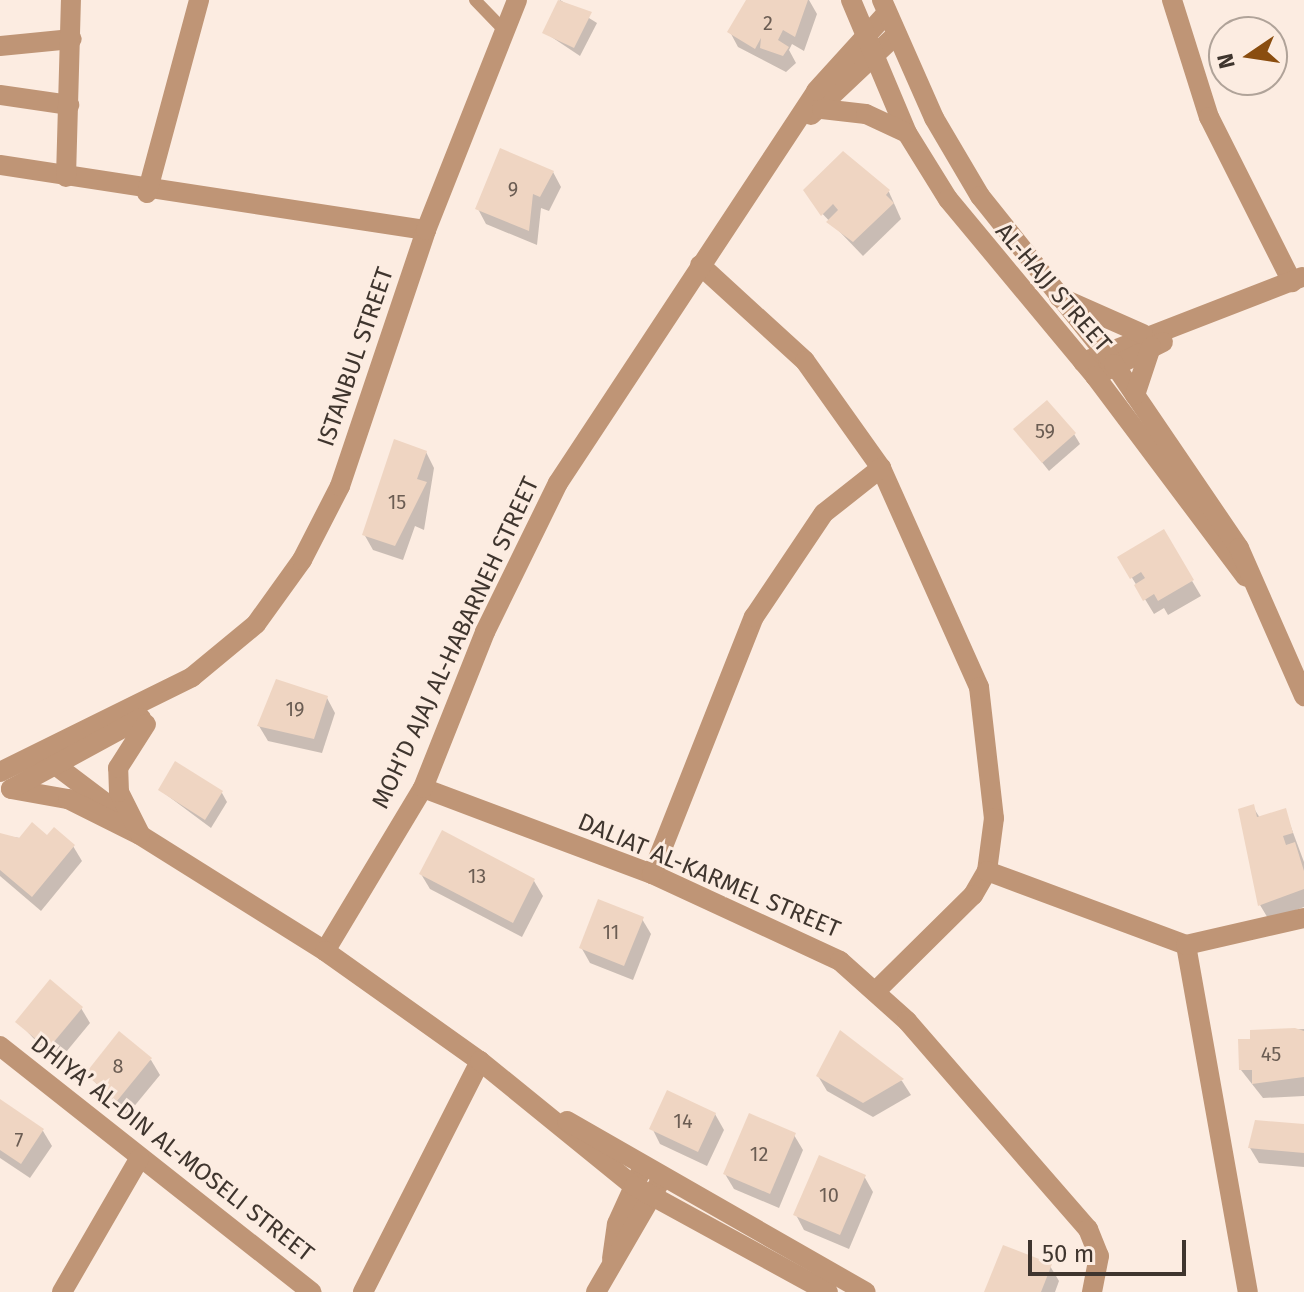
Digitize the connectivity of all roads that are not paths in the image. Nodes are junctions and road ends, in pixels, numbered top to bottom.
1 (71, 0) edge
2 (199, 0) edge
3 (475, 0) edge
4 (517, 0) edge
5 (851, 0) edge
6 (1172, 0) edge
7 (885, 6) edge
8 (504, 30) junction
9 (861, 33) junction
10 (896, 35) junction
11 (72, 39) junction
12 (0, 46) edge
13 (872, 58) junction
14 (0, 95) edge
15 (69, 105) junction
16 (822, 109) junction
17 (801, 121) junction
18 (907, 133) junction
19 (0, 165) edge
20 (66, 177) junction
21 (147, 193) junction
22 (426, 230) junction
23 (700, 265) junction
24 (1298, 279) edge
25 (1051, 293) junction
26 (1147, 340) junction
27 (1108, 358) junction
28 (1089, 369) junction
29 (1135, 395) junction
30 (881, 468) junction
31 (1254, 586) junction
32 (177, 687) junction
33 (1304, 696) edge
34 (26, 761) junction
35 (63, 766) junction
36 (4, 785) edge
37 (423, 788) junction
38 (140, 835) junction
39 (987, 871) junction
40 (652, 874) junction
41 (1304, 918) edge
42 (1186, 945) junction
43 (325, 951) junction
44 (877, 990) junction
45 (0, 1046) edge
46 (480, 1061) junction
47 (139, 1159) junction
48 (638, 1178) junction
49 (657, 1188) junction
50 (612, 1259) junction
51 (822, 1285) edge
52 (62, 1292) edge
53 (312, 1292) edge
54 (363, 1292) edge
55 (596, 1292) edge
56 (866, 1292) edge
57 (1092, 1292) edge
58 (1248, 1292) edge

1 - 11 street
2 - 21 street
3 - 8 lane
4 - 8 street, ISTANBUL STREET
5 - 9 street, AL-HAJJ STREET
6 - 24 street
7 - 9 street, MOH’D AJAJ AL-HABARNEH STREET
7 - 10 street, AL-HAJJ STREET
8 - 22 street, ISTANBUL STREET
9 - 13 street, AL-HAJJ STREET
9 - 17 street, MOH’D AJAJ AL-HABARNEH STREET
10 - 13 street, MOH’D AJAJ AL-HABARNEH STREET
10 - 25 street, AL-HAJJ STREET
11 - 12 street
11 - 15 street
13 - 16 street, MOH’D AJAJ AL-HABARNEH STREET
13 - 18 street, AL-HAJJ STREET
14 - 15 street
15 - 20 street
16 - 17 street, MOH’D AJAJ AL-HABARNEH STREET
16 - 18 street
17 - 23 street, MOH’D AJAJ AL-HABARNEH STREET
18 - 28 street, AL-HAJJ STREET
19 - 20 street
20 - 21 street
21 - 22 street
22 - 32 street, ISTANBUL STREET
23 - 30 street
23 - 37 street, MOH’D AJAJ AL-HABARNEH STREET
24 - 26 street
25 - 26 street
25 - 27 street, AL-HAJJ STREET
26 - 27 street
26 - 29 street
27 - 28 street
27 - 29 street, AL-HAJJ STREET
28 - 31 street, AL-HAJJ STREET
29 - 31 street, AL-HAJJ STREET
30 - 39 street
30 - 40 street
31 - 33 street, AL-HAJJ STREET
32 - 34 street, ISTANBUL STREET
32 - 35 street, ISTANBUL STREET
32 - 38 street
34 - 35 street
34 - 36 street, ISTANBUL STREET
35 - 36 street, ISTANBUL STREET
35 - 38 street
36 - 38 street
37 - 40 street, DALIAT AL-KARMEL STREET
37 - 43 street, MOH’D AJAJ AL-HABARNEH STREET
38 - 43 street
39 - 42 street
39 - 44 street
40 - 44 street, DALIAT AL-KARMEL STREET
41 - 42 street
42 - 58 street
43 - 46 street
44 - 57 street, DALIAT AL-KARMEL STREET
45 - 47 street, DHIYA’ AL-DIN AL-MOSELI STREET
46 - 48 street
46 - 54 street
47 - 52 street
47 - 53 street, DHIYA’ AL-DIN AL-MOSELI STREET
48 - 49 street
48 - 50 street
49 - 50 street
49 - 51 street
50 - 55 street
51 - 56 street

